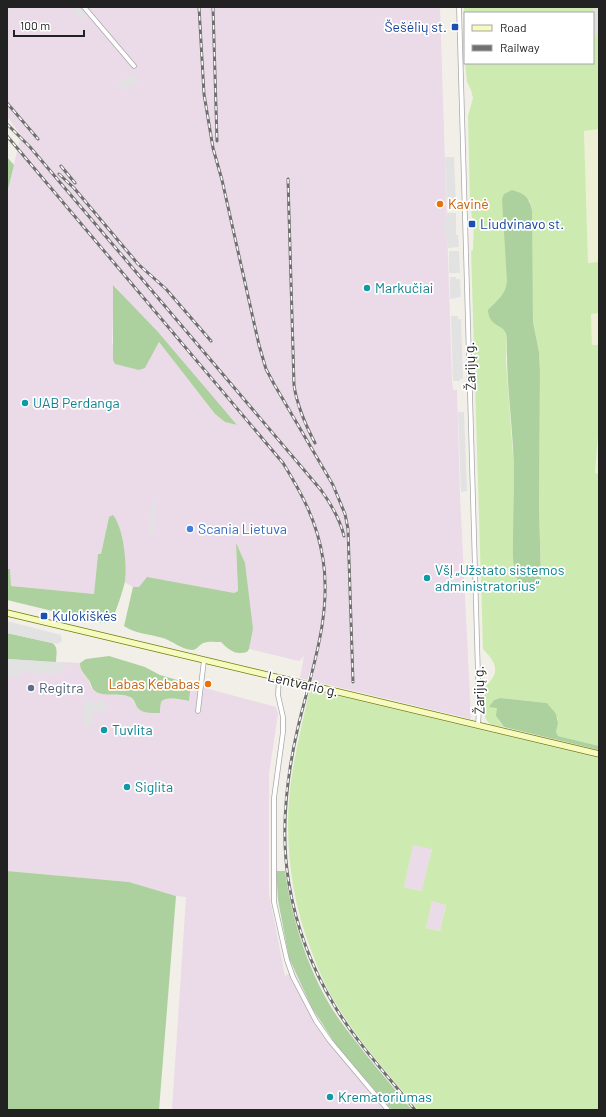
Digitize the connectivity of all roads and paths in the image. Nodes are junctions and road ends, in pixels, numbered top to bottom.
1 (84, 7) edge
2 (459, 7) edge
3 (134, 66) dead end
4 (7, 613) edge
5 (204, 660) junction
6 (279, 678) junction
7 (198, 711) dead end
8 (478, 726) junction
9 (599, 754) edge
10 (388, 1110) edge

1 - 3 street
2 - 8 street, Žarijų g.
4 - 5 main road, Lentvario g.
5 - 6 main road, Lentvario g.
5 - 7 street
6 - 8 main road, Lentvario g.
6 - 10 street
8 - 9 main road, Lentvario g.

